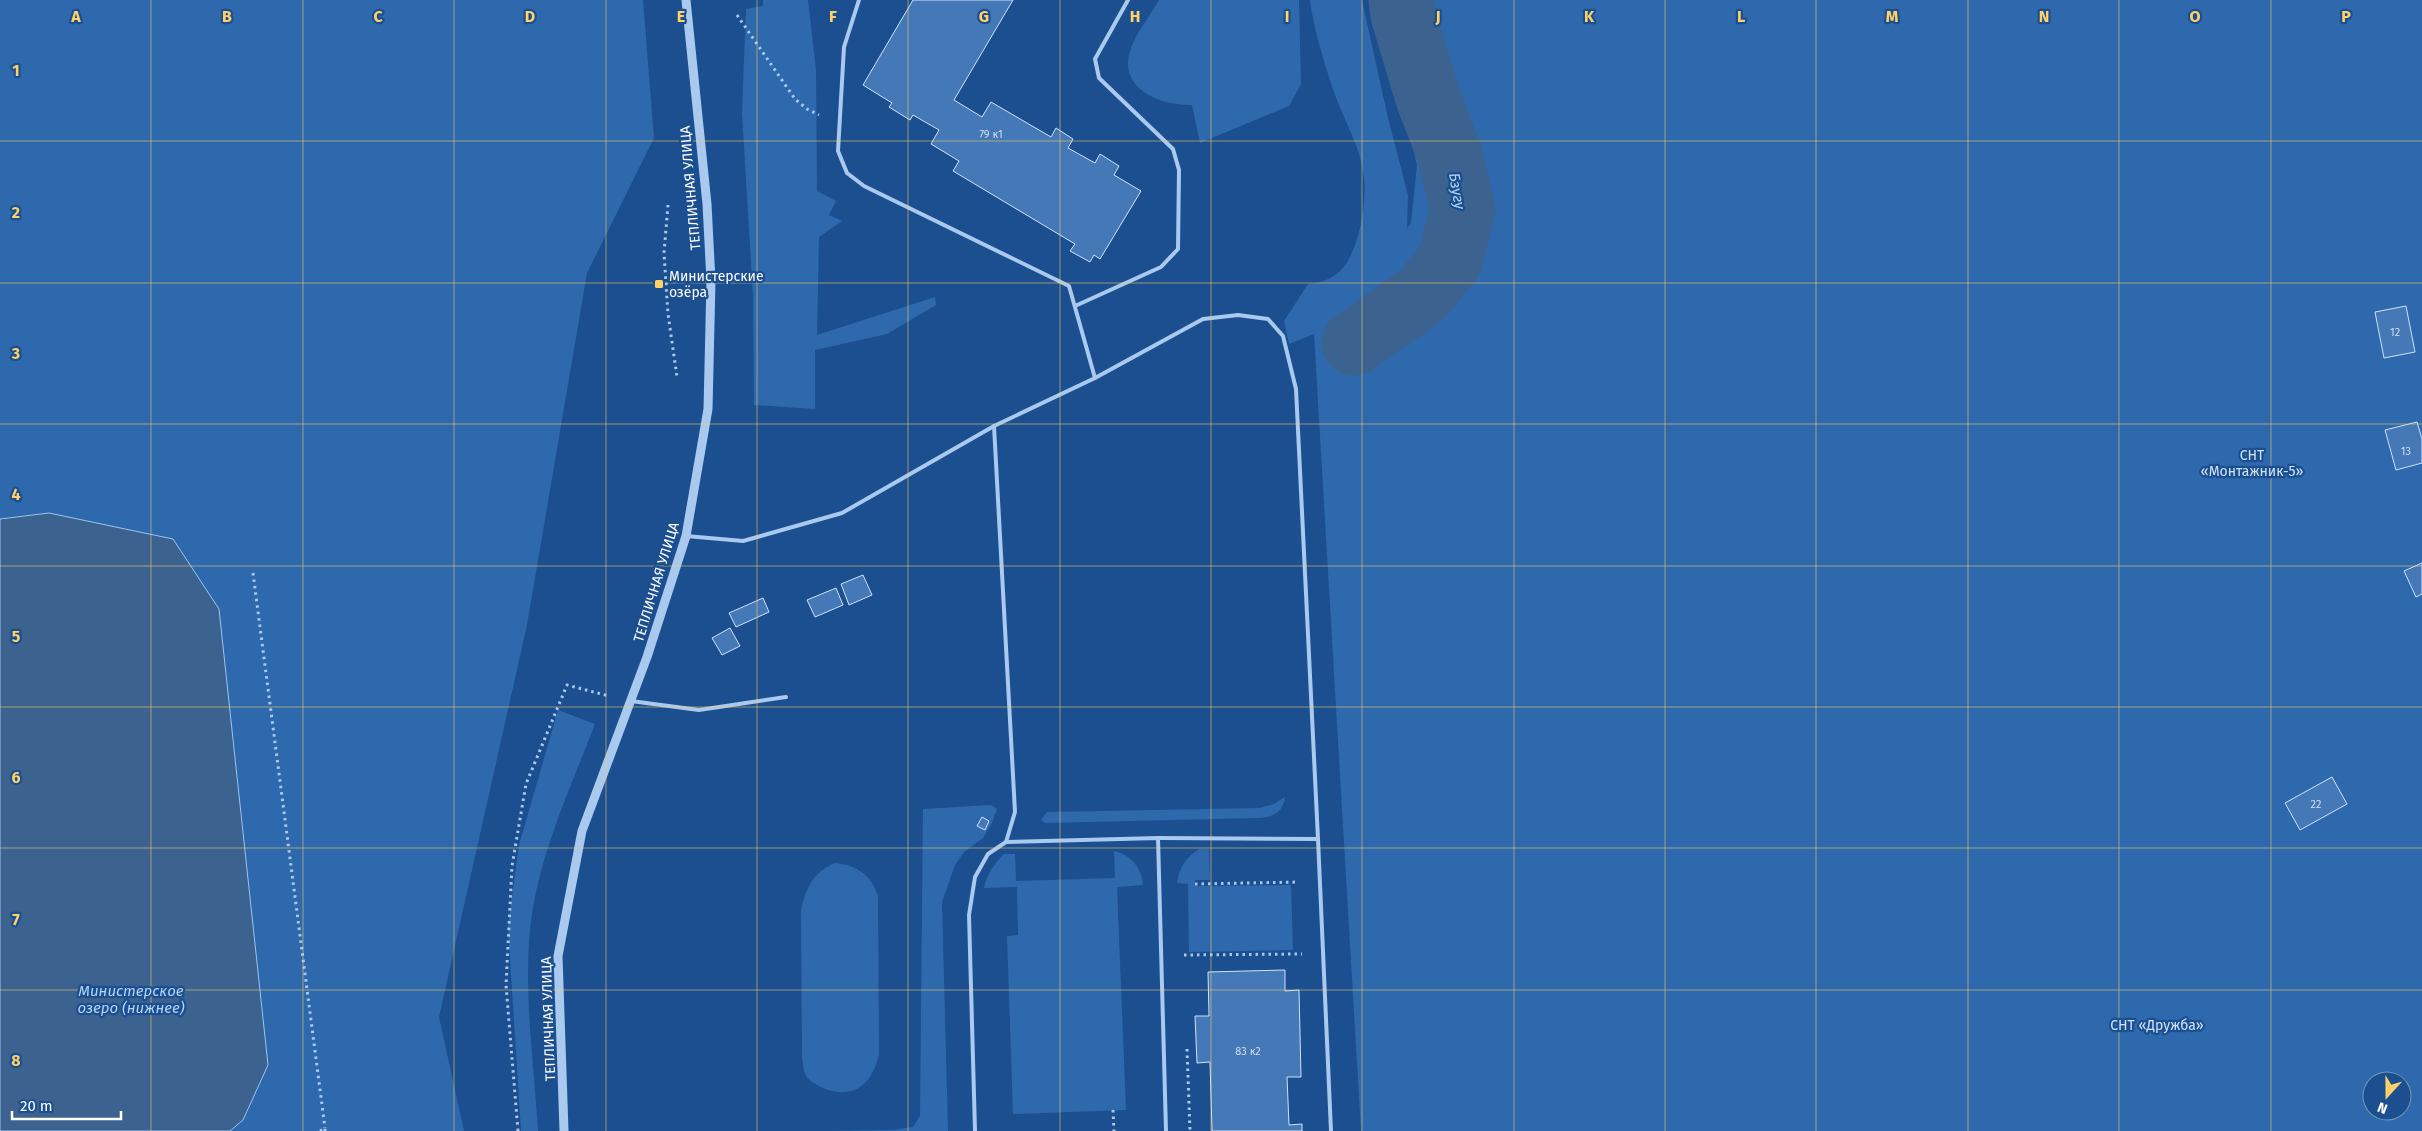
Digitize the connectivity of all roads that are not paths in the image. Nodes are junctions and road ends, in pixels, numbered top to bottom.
1 (686, 0) edge
2 (860, 0) edge
3 (1128, 0) edge
4 (1075, 306) junction
5 (1095, 378) junction
6 (994, 426) junction
7 (686, 536) junction
8 (786, 697) dead end
9 (631, 701) junction
10 (1158, 838) junction
11 (1318, 838) junction
12 (1006, 842) junction
13 (564, 1131) edge
14 (975, 1131) edge
15 (1166, 1131) edge
16 (1332, 1131) edge

1 - 7 street, ТЕПЛИЧНАЯ УЛИЦА
2 - 4 lane
3 - 4 lane
4 - 5 lane
5 - 6 lane
5 - 11 lane
6 - 7 lane
6 - 12 lane
7 - 9 street, ТЕПЛИЧНАЯ УЛИЦА
8 - 9 lane
9 - 13 street, ТЕПЛИЧНАЯ УЛИЦА
10 - 11 lane
10 - 12 lane
10 - 15 lane
11 - 16 lane
12 - 14 lane

